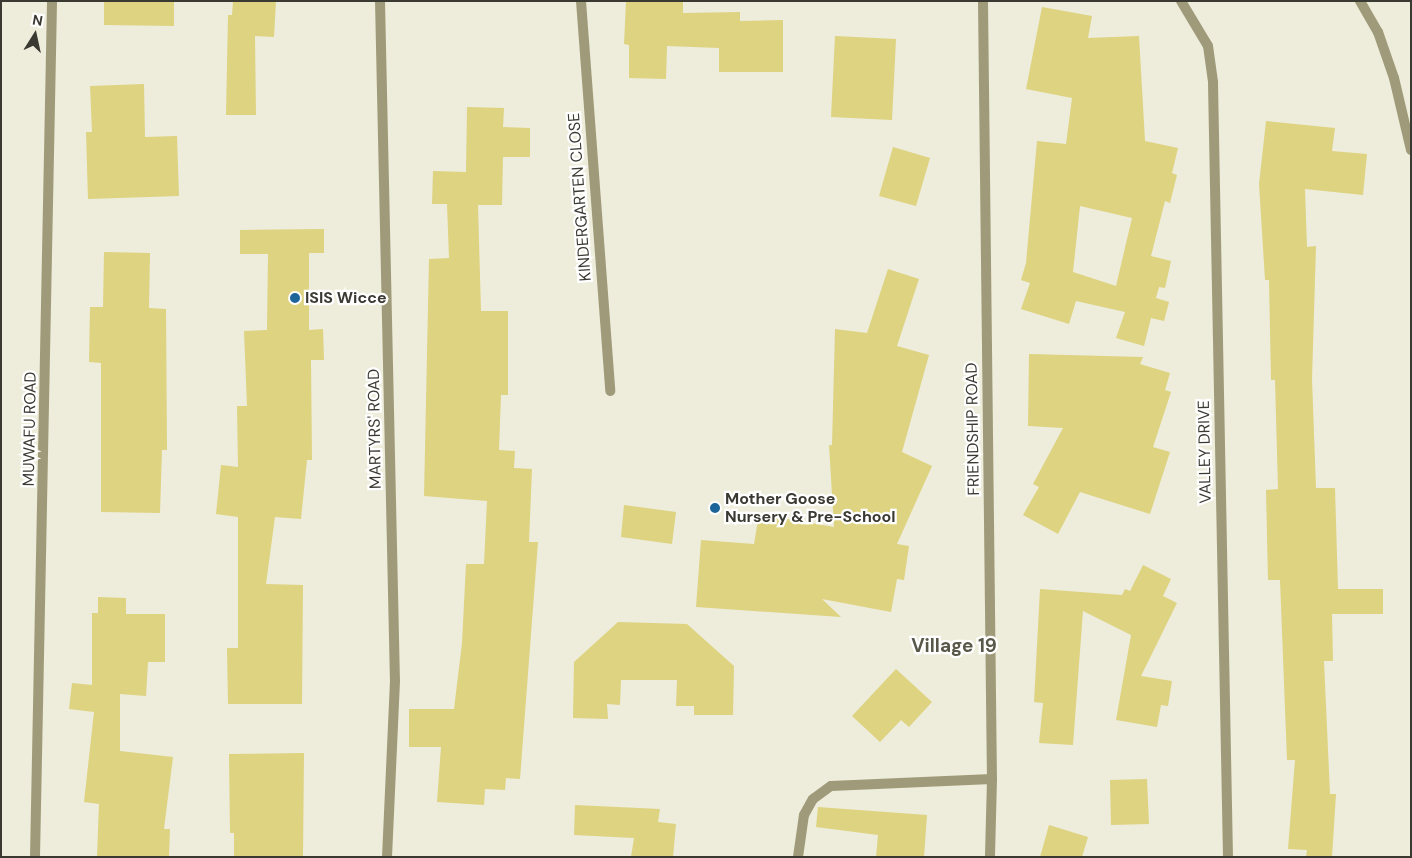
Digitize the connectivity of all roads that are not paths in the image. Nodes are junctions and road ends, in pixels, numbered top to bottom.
1 (52, 1) edge
2 (380, 1) edge
3 (581, 1) edge
4 (983, 1) edge
5 (1181, 1) edge
6 (1360, 1) edge
7 (1411, 150) edge
8 (610, 391) dead end
9 (992, 779) junction
10 (35, 857) edge
11 (387, 857) edge
12 (798, 857) edge
13 (990, 857) edge
14 (1228, 857) edge

1 - 10 street, MUWAFU ROAD
2 - 11 street, MARTYRS' ROAD
3 - 8 street, KINDERGARTEN CLOSE
4 - 9 street, FRIENDSHIP ROAD
5 - 14 street, VALLEY DRIVE
6 - 7 street
9 - 12 street
9 - 13 street, FRIENDSHIP ROAD

